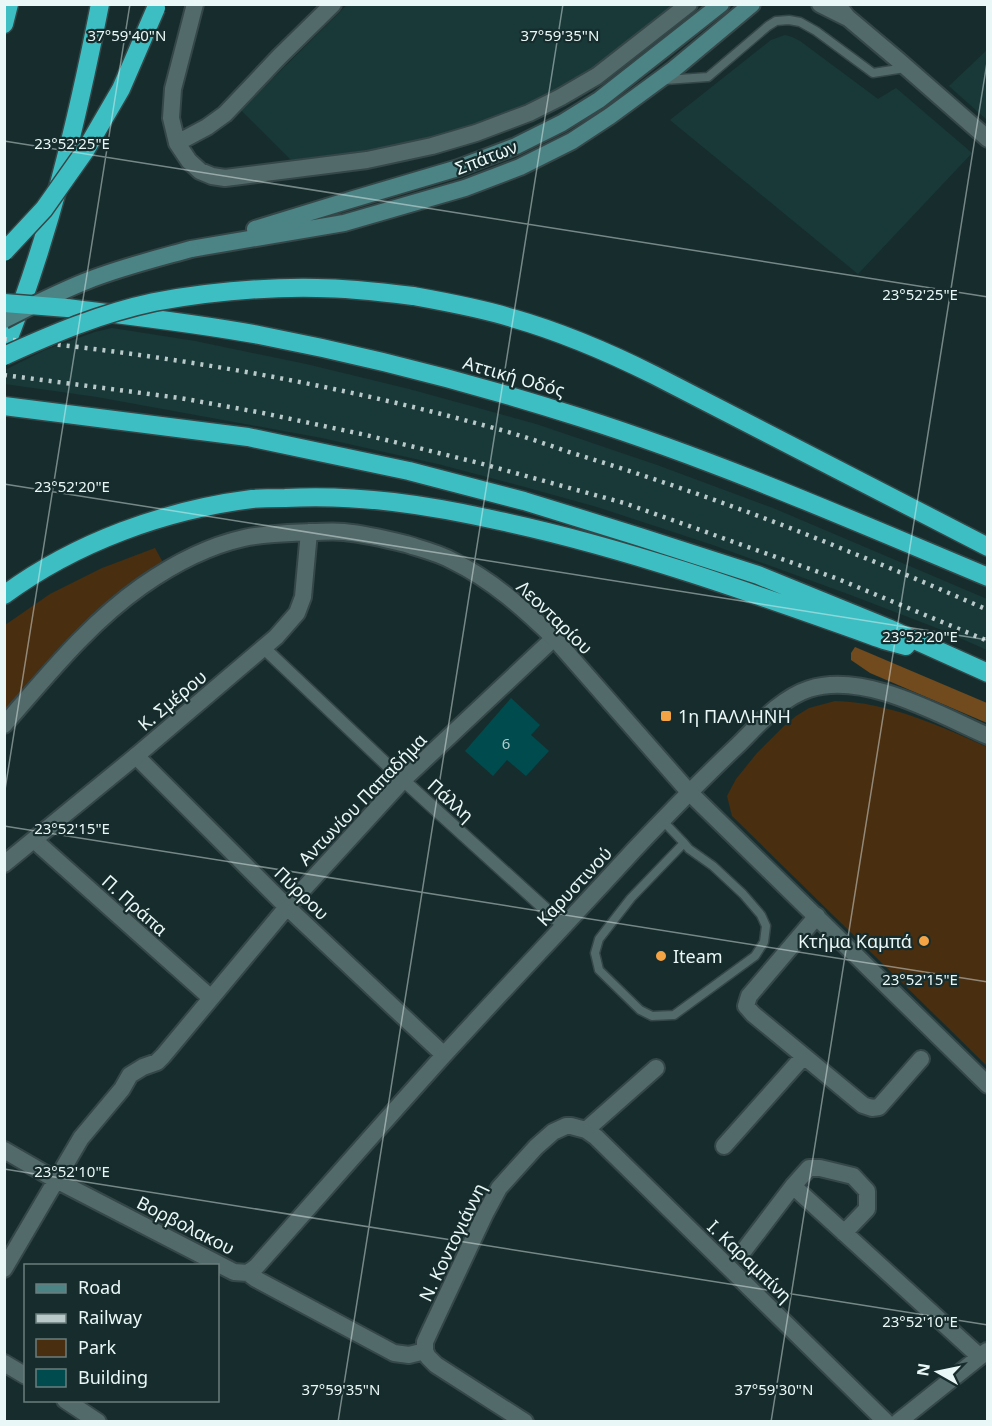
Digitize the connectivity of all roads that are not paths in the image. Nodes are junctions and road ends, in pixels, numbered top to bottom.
1 (9, 4) edge
2 (100, 4) edge
3 (195, 4) edge
4 (333, 4) edge
5 (689, 4) edge
6 (721, 4) edge
7 (753, 4) edge
8 (820, 4) edge
9 (156, 6) edge
10 (842, 11) edge
11 (4, 24) edge
12 (907, 68) junction
13 (658, 80) junction
14 (987, 140) edge
15 (177, 143) junction
16 (191, 249) junction
17 (4, 252) edge
18 (4, 303) edge
19 (4, 320) edge
20 (4, 350) edge
21 (4, 356) edge
22 (4, 406) edge
23 (309, 532) junction
24 (987, 547) edge
25 (987, 577) edge
26 (4, 595) edge
27 (554, 639) junction
28 (264, 648) junction
29 (960, 661) junction
30 (987, 673) edge
31 (4, 725) edge
32 (987, 736) edge
33 (136, 756) junction
34 (403, 780) junction
35 (689, 792) junction
36 (662, 820) junction
37 (34, 840) junction
38 (684, 843) junction
39 (4, 864) edge
40 (287, 906) junction
41 (817, 916) junction
42 (564, 926) junction
43 (211, 998) junction
44 (444, 1055) junction
45 (804, 1056) junction
46 (921, 1059) dead end
47 (656, 1068) dead end
48 (987, 1085) edge
49 (586, 1130) junction
50 (724, 1146) dead end
51 (4, 1150) edge
52 (56, 1180) junction
53 (793, 1186) junction
54 (844, 1233) junction
55 (742, 1253) dead end
56 (219, 1264) edge
57 (219, 1264) edge
58 (4, 1269) edge
59 (252, 1270) junction
60 (425, 1351) junction
61 (983, 1353) edge
62 (4, 1363) edge
63 (24, 1375) edge
64 (67, 1402) edge
65 (98, 1422) edge
66 (525, 1422) edge
67 (886, 1422) edge
68 (898, 1422) edge

1 - 11 highway
2 - 20 highway
3 - 15 street
4 - 15 street
5 - 15 street
6 - 16 main road, Σπάτων
7 - 13 main road, Σπάτων
8 - 10 street
9 - 17 highway, bridge
10 - 12 street
12 - 13 lane
12 - 14 street
13 - 16 main road, Σπάτων
16 - 19 main road, Σπάτων, bridge
18 - 25 highway, Αττική Οδός, bridge
21 - 24 highway, bridge
22 - 29 highway
23 - 27 street, Λεονταρίου
23 - 28 street, Κ. Σμέρου
23 - 31 street, Λεονταρίου
26 - 29 highway
27 - 34 street, Αντωνίου Παπαδήμα
27 - 35 street, Λεονταρίου
28 - 33 street, Κ. Σμέρου
28 - 34 street, Πάλλη
29 - 30 highway
32 - 35 street, Καρυστινού
33 - 37 street, Κ. Σμέρου
33 - 40 street, Πύρρου
34 - 40 street, Αντωνίου Παπαδήμα
34 - 42 street, Πάλλη
35 - 36 street, Καρυστινού
35 - 41 street, Λεονταρίου
36 - 38 lane
36 - 42 street, Καρυστινού
37 - 39 street, Κ. Σμέρου
37 - 43 street, Π. Πράπα
38 - 38 lane
40 - 43 street, Αντωνίου Παπαδήμα
40 - 44 street, Πύρρου
41 - 45 street
41 - 48 street, Λεονταρίου
42 - 44 street, Καρυστινού
43 - 52 street, Αντωνίου Παπαδήμα
44 - 59 street, Καρυστινού
45 - 46 street
45 - 50 street
47 - 49 street
49 - 60 street, Ν. Koντογιάννη
49 - 67 street, Ι. Καραμπίνη
51 - 52 street, Βορβολακου
52 - 56 street, Βορβολακου
52 - 58 street, Αντωνίου Παπαδήμα
53 - 54 street
53 - 54 street
53 - 55 street
54 - 61 street
57 - 59 street, Βορβολακου
59 - 60 street, Βορβολακου
60 - 66 street
61 - 68 street
62 - 63 street
64 - 65 street

